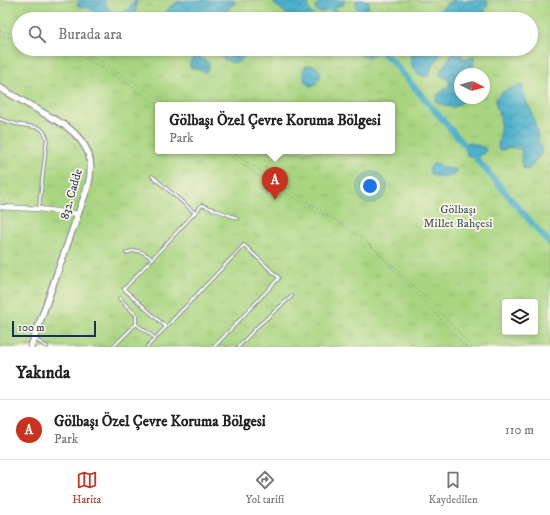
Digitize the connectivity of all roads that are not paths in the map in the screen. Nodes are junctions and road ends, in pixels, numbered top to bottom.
1 (0, 88) edge
2 (0, 119) edge
3 (152, 176) dead end
4 (0, 207) edge
5 (39, 209) junction
6 (195, 213) junction
7 (78, 214) junction
8 (237, 218) dead end
9 (126, 253) dead end
10 (153, 259) junction
11 (292, 296) dead end
12 (119, 298) dead end
13 (136, 324) junction
14 (166, 327) junction
15 (34, 338) junction
16 (155, 338) junction
17 (32, 347) edge
18 (47, 347) edge
19 (113, 347) edge
20 (147, 347) edge
21 (214, 347) edge
22 (238, 347) edge

1 - 7 street, 832. Cadde
2 - 5 lane
3 - 6 lane
4 - 5 street
5 - 7 street
6 - 8 lane
6 - 10 lane
7 - 15 street, 832. Cadde
9 - 10 lane
10 - 14 lane
11 - 22 lane
12 - 13 lane
13 - 16 lane
13 - 19 lane
14 - 16 lane
14 - 21 lane
15 - 17 street, 832. Cadde
15 - 18 lane
16 - 20 lane

